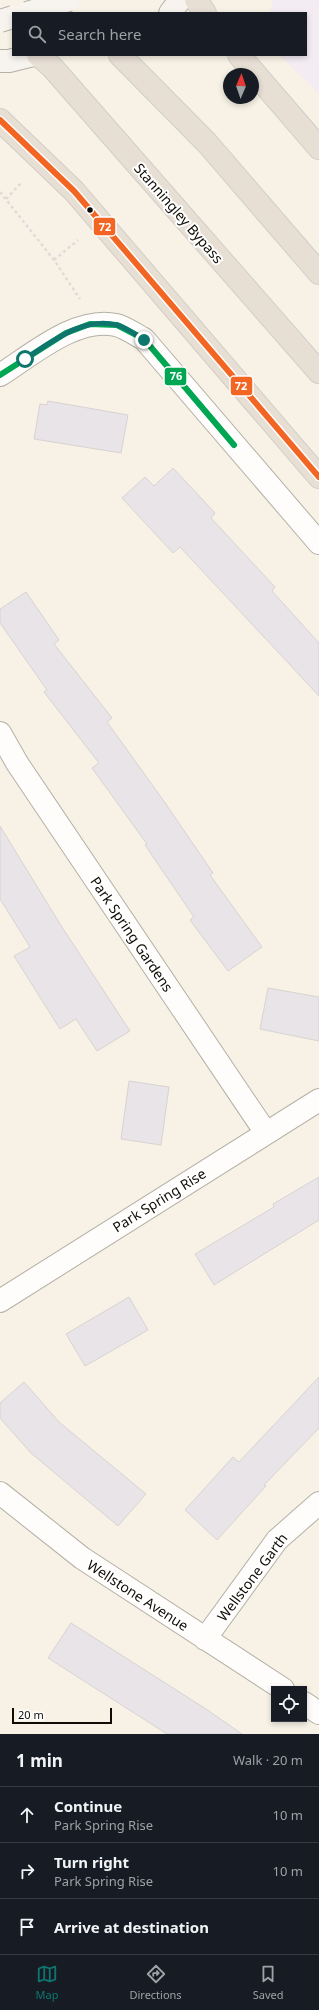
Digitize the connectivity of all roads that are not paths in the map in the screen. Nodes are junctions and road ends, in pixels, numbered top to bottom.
1 (59, 0) edge
2 (69, 0) edge
3 (180, 0) edge
4 (196, 0) edge
5 (30, 12) edge
6 (72, 12) edge
7 (171, 12) edge
8 (204, 12) edge
9 (12, 17) edge
10 (0, 21) edge
11 (12, 31) edge
12 (29, 56) edge
13 (39, 56) edge
14 (121, 56) edge
15 (240, 56) edge
16 (0, 61) edge
17 (0, 120) edge
18 (319, 148) edge
19 (319, 273) edge
20 (319, 372) edge
21 (0, 375) edge
22 (319, 477) edge
23 (319, 543) edge
24 (0, 733) edge
25 (319, 1100) edge
26 (266, 1133) junction
27 (0, 1301) edge
28 (0, 1493) edge
29 (319, 1503) edge
30 (205, 1639) junction
31 (277, 1686) edge
32 (307, 1705) edge
33 (319, 1713) edge

1 - 6 highway
2 - 5 street, bridge
3 - 7 street
4 - 8 highway
9 - 10 street, bridge
10 - 11 highway
12 - 16 street
13 - 20 highway, Stanningley Bypass
14 - 19 highway
15 - 18 highway
17 - 22 highway
21 - 23 street
24 - 26 street, Park Spring Gardens
25 - 26 street, Park Spring Rise
26 - 27 street, Park Spring Rise
28 - 30 street, Wellstone Avenue
29 - 30 street, Wellstone Garth
30 - 31 street, Wellstone Avenue
32 - 33 street

